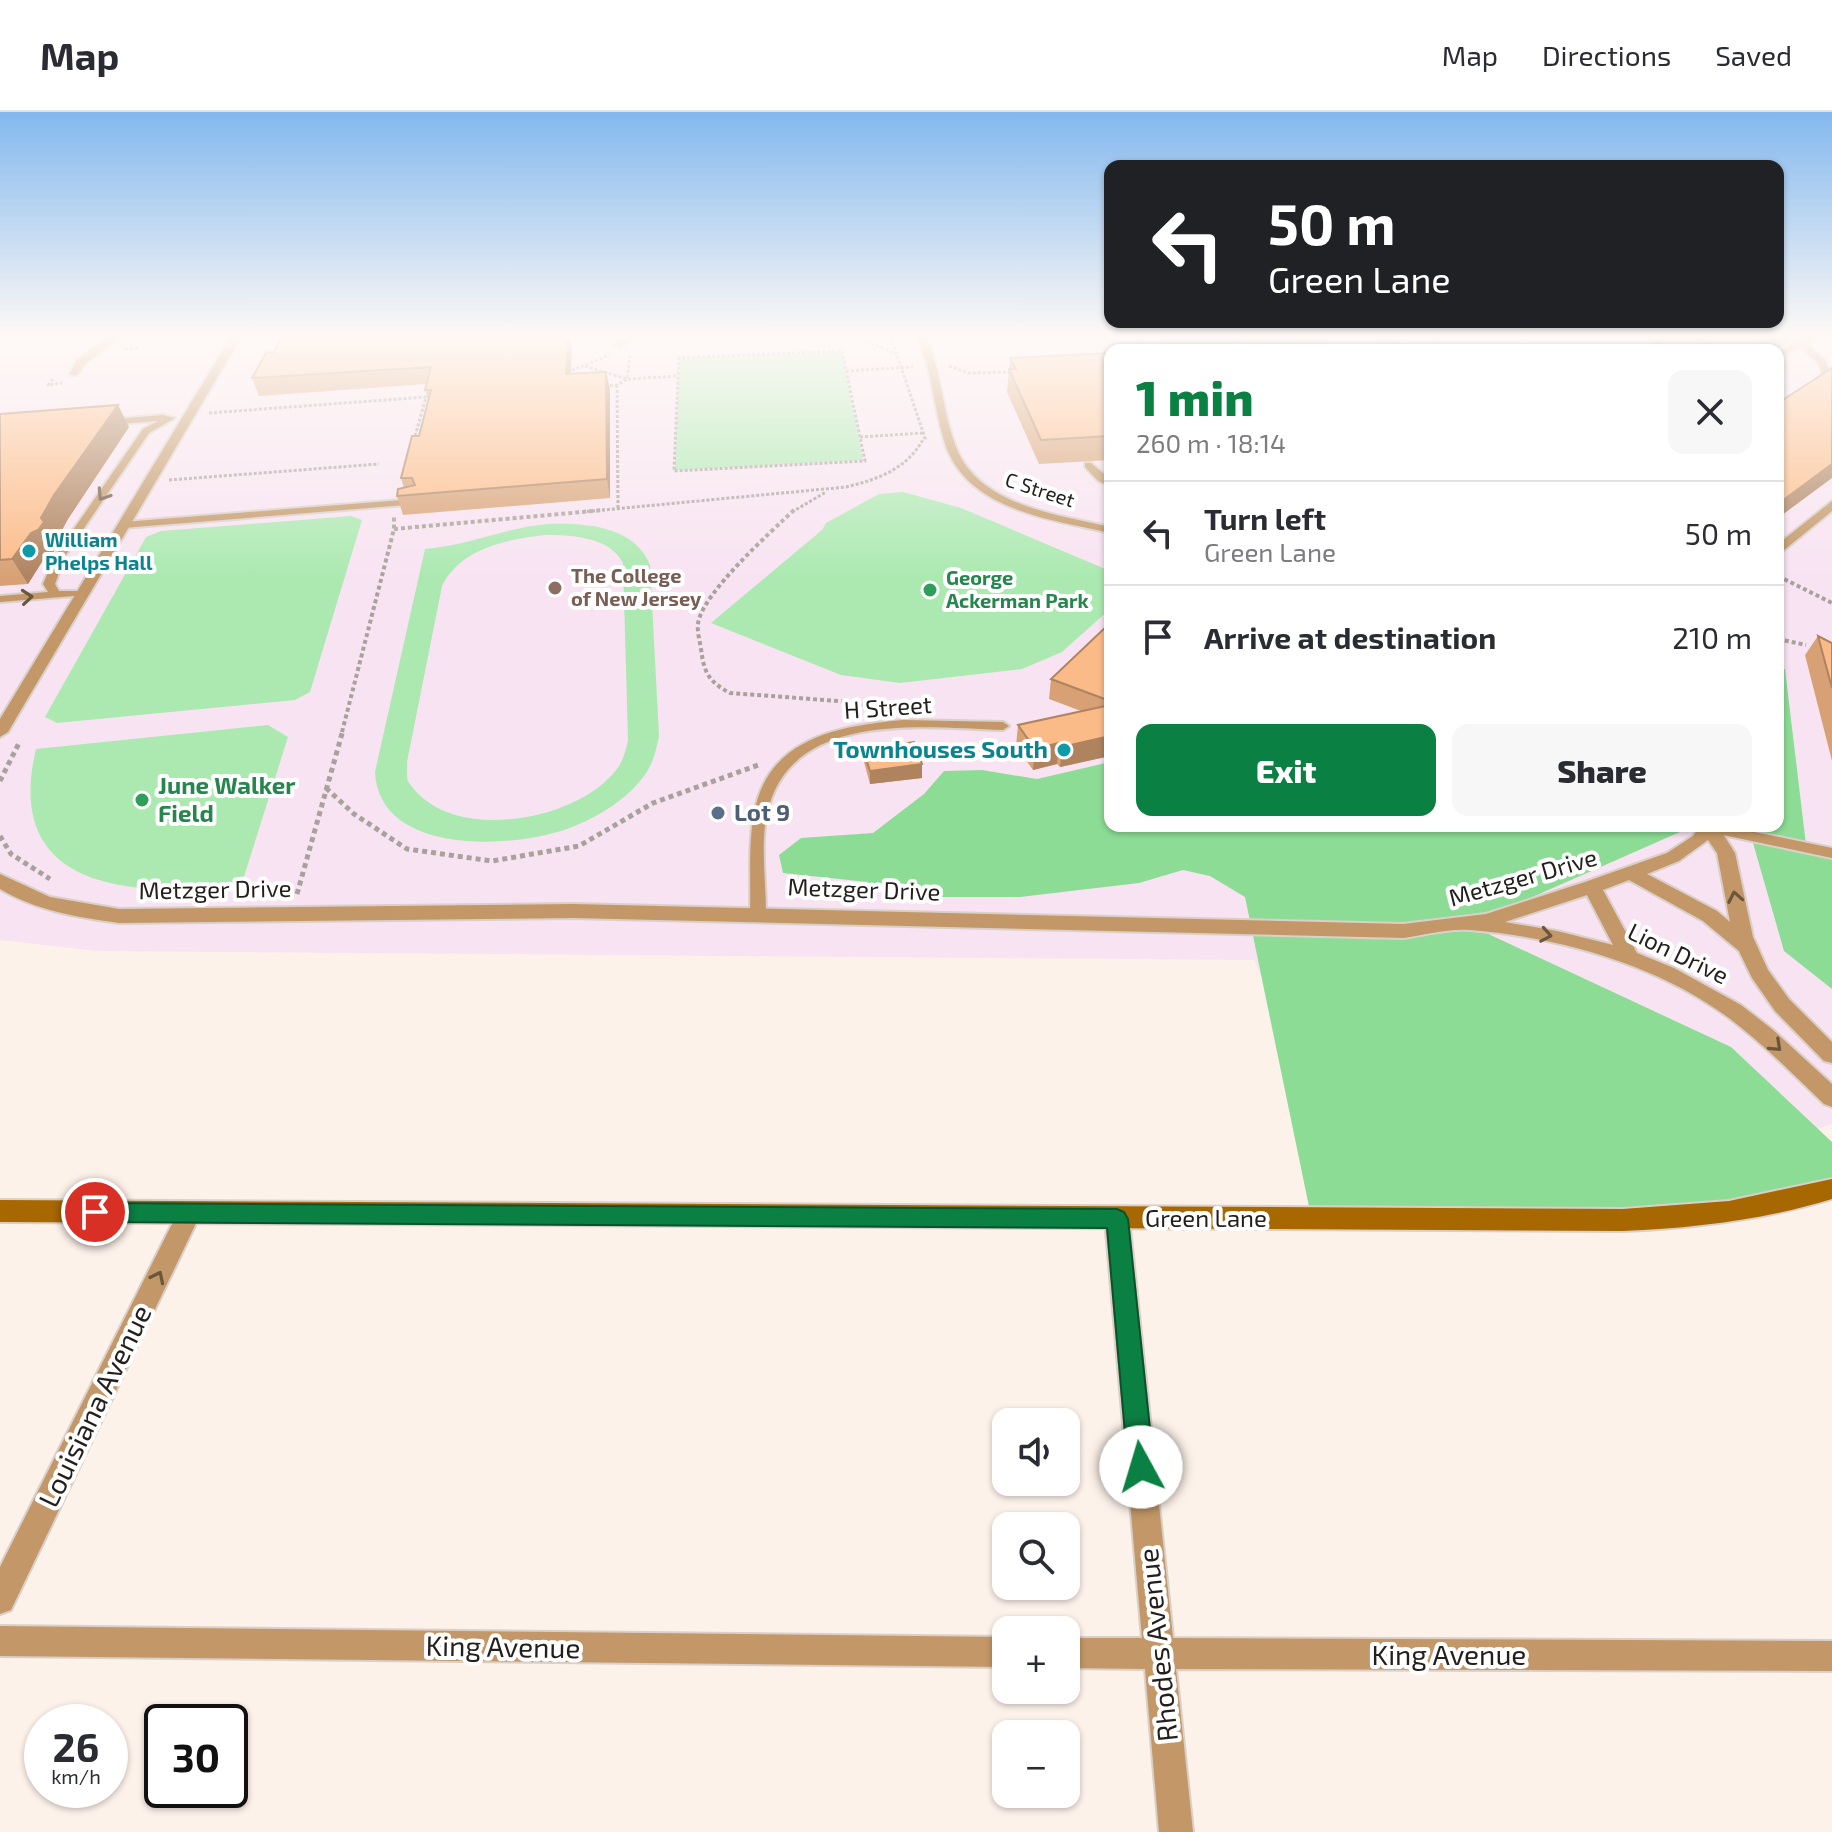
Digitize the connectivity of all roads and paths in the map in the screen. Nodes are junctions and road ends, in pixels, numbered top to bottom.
1 (178, 417) edge
2 (188, 417) edge
3 (420, 417) edge
4 (617, 417) edge
5 (676, 417) edge
6 (856, 417) edge
7 (944, 417) edge
8 (171, 418) junction
9 (90, 423) edge
10 (948, 433) junction
11 (860, 437) junction
12 (924, 438) dead end
13 (411, 451) edge
14 (379, 464) dead end
15 (1088, 465) edge
16 (168, 480) dead end
17 (1104, 480) edge
18 (831, 489) junction
19 (414, 502) edge
20 (398, 504) junction
21 (1832, 505) edge
22 (618, 509) junction
23 (123, 525) junction
24 (1104, 528) edge
25 (394, 529) junction
26 (1784, 546) edge
27 (1784, 579) edge
28 (82, 593) junction
29 (55, 594) junction
30 (0, 599) edge
31 (1832, 603) edge
32 (1784, 640) edge
33 (1806, 645) dead end
34 (911, 725) junction
35 (1003, 726) dead end
36 (0, 732) edge
37 (793, 754) junction
38 (326, 788) junction
39 (1705, 832) edge
40 (1712, 832) edge
41 (1733, 832) edge
42 (0, 836) edge
43 (1832, 853) edge
44 (1631, 873) junction
45 (54, 881) dead end
46 (2, 884) edge
47 (1592, 887) junction
48 (298, 893) junction
49 (283, 894) dead end
50 (758, 913) junction
51 (292, 915) junction
52 (1468, 925) junction
53 (1746, 946) junction
54 (1628, 955) junction
55 (1832, 1055) edge
56 (1832, 1098) edge
57 (1832, 1189) edge
58 (0, 1211) edge
59 (189, 1213) junction
60 (1117, 1219) junction
61 (0, 1599) edge
62 (0, 1641) edge
63 (992, 1652) edge
64 (1080, 1653) edge
65 (1159, 1654) junction
66 (1832, 1656) edge
67 (1176, 1832) edge

1 - 8 lane
2 - 23 street
3 - 13 path
4 - 22 path
5 - 11 path
6 - 11 path
7 - 10 lane, C Street
8 - 9 lane
8 -> 29 lane
10 - 11 path
10 - 24 lane, C Street
12 - 18 path
14 - 16 path
15 - 17 lane
18 - 22 path
18 - 34 path
19 - 20 lane
20 - 23 lane
20 - 25 path
21 - 26 street
22 - 25 path
23 - 28 street
25 - 38 path
27 - 31 path
28 - 29 lane
28 - 36 street
30 -> 29 lane
32 - 33 path
34 - 35 lane, H Street
34 - 37 lane, H Street
37 - 38 path
37 - 50 lane, H Street
38 - 48 path
39 - 44 street, Metzger Drive
53 -> 40 street, Lion Drive
41 - 43 lane
42 - 45 path
44 - 47 street, Metzger Drive
44 - 53 street
46 - 51 street, Metzger Drive
47 - 52 street, Metzger Drive
47 - 54 street
48 - 49 path
48 - 51 path
50 - 51 street, Metzger Drive
50 - 52 street, Metzger Drive
52 -> 54 street, Lion Drive
53 - 55 street, Lion Drive
54 -> 56 street, Lion Drive
57 - 60 street, Green Lane
58 - 59 street, Green Lane
59 - 60 street, Green Lane
61 -> 59 street, Louisiana Avenue
60 - 65 street, Rhodes Avenue
62 - 63 street, King Avenue
64 - 65 street, King Avenue
65 - 66 street, King Avenue
65 - 67 street, Rhodes Avenue

